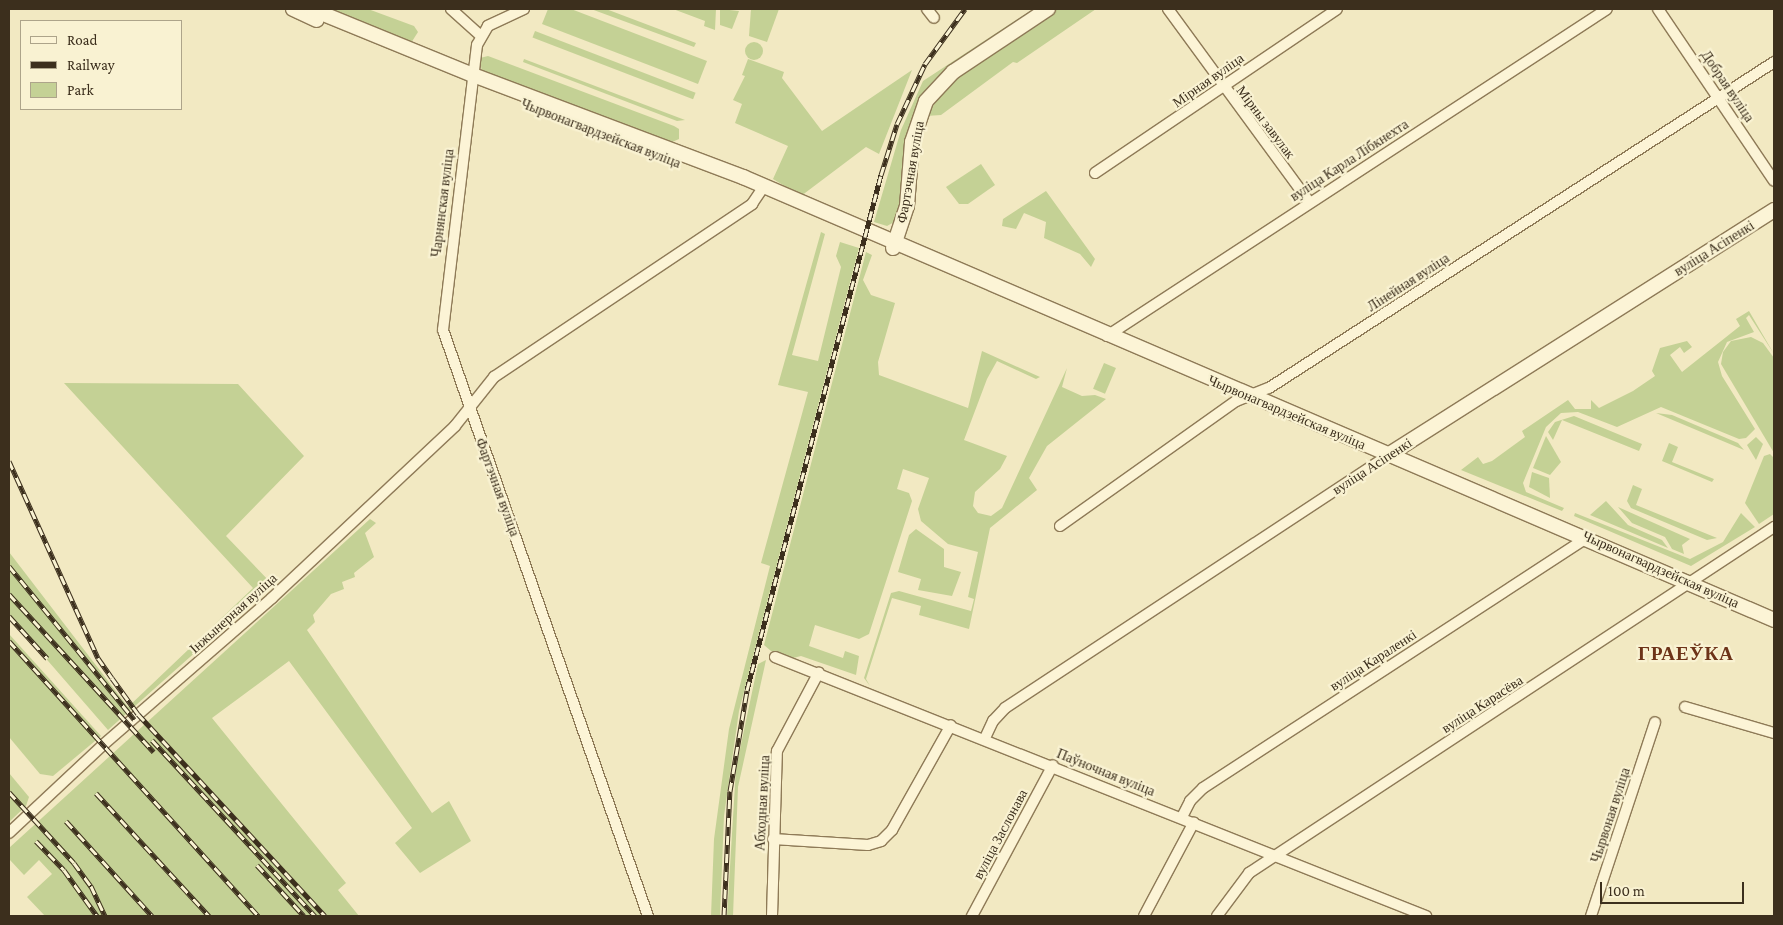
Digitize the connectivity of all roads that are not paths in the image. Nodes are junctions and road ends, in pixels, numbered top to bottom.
1 (293, 9) edge
2 (310, 9) edge
3 (451, 9) edge
4 (524, 9) edge
5 (927, 9) edge
6 (1048, 9) edge
7 (1168, 9) edge
8 (1337, 9) edge
9 (1607, 9) edge
10 (1658, 9) edge
11 (934, 18) dead end
12 (480, 35) junction
13 (1774, 62) edge
14 (472, 80) junction
15 (1222, 86) junction
16 (1721, 98) junction
17 (1095, 173) dead end
18 (1774, 181) edge
19 (762, 190) junction
20 (1310, 203) junction
21 (1774, 210) edge
22 (894, 245) junction
23 (1107, 336) junction
24 (1250, 396) junction
25 (470, 410) junction
26 (1388, 455) junction
27 (1060, 526) dead end
28 (1774, 527) edge
29 (1588, 537) junction
30 (1692, 582) junction
31 (1774, 620) edge
32 (775, 657) dead end
33 (819, 672) junction
34 (1685, 707) dead end
35 (1655, 722) dead end
36 (951, 725) junction
37 (1774, 733) edge
38 (986, 738) junction
39 (1053, 765) junction
40 (1182, 817) junction
41 (1194, 822) junction
42 (9, 833) edge
43 (773, 838) junction
44 (1273, 857) junction
45 (648, 916) edge
46 (772, 916) edge
47 (972, 916) edge
48 (1144, 916) edge
49 (1218, 916) edge
50 (1426, 916) edge
51 (1591, 916) edge

1 - 14 main road, Чырвонагвардзейская вуліца
2 - 14 main road, Чырвонагвардзейская вуліца
3 - 12 street
4 - 12 street
5 - 11 street
6 - 22 main road, Фартэчная вуліца
7 - 15 street, Мірны завулак
8 - 15 street, Мірная вуліца
9 - 20 street, вуліца Карла Лібкнехта
10 - 16 street, Добрая вуліца
12 - 14 street, Чарнянская вуліца
13 - 16 street, Лінейная вуліца
14 - 19 main road, Чырвонагвардзейская вуліца
14 - 25 street, Чарнянская вуліца
15 - 17 street, Мірная вуліца
15 - 20 street, Мірны завулак
16 - 18 street, Добрая вуліца
16 - 24 street, Лінейная вуліца
19 - 22 main road, Чырвонагвардзейская вуліца
19 - 25 street
20 - 23 street, вуліца Карла Лібкнехта
21 - 26 main road, вуліца Асіпенкі
22 - 23 main road, Чырвонагвардзейская вуліца
23 - 24 main road, Чырвонагвардзейская вуліца
24 - 26 main road, Чырвонагвардзейская вуліца
24 - 27 street, Лінейная вуліца
25 - 42 street, Інжынерная вуліца
25 - 45 street, Фартэчная вуліца
26 - 29 main road, Чырвонагвардзейская вуліца
26 - 38 street, вуліца Асіпенкі
28 - 30 street, вуліца Карасёва
29 - 30 main road, Чырвонагвардзейская вуліца
29 - 40 street, вуліца Караленкі
30 - 31 main road, Чырвонагвардзейская вуліца
30 - 44 street, вуліца Карасёва
32 - 33 street, Паўночная вуліца
33 - 36 street, Паўночная вуліца
33 - 43 street, Абходная вуліца
34 - 37 street
35 - 51 street, Чырвоная вуліца
36 - 38 street, Паўночная вуліца
36 - 43 street
38 - 39 street, Паўночная вуліца
39 - 40 street, Паўночная вуліца
39 - 47 street, вуліца Заслонава
40 - 41 street, Паўночная вуліца
41 - 44 street, Паўночная вуліца
41 - 48 street
43 - 46 street, Абходная вуліца
44 - 49 street, вуліца Карасёва
44 - 50 street, Паўночная вуліца

